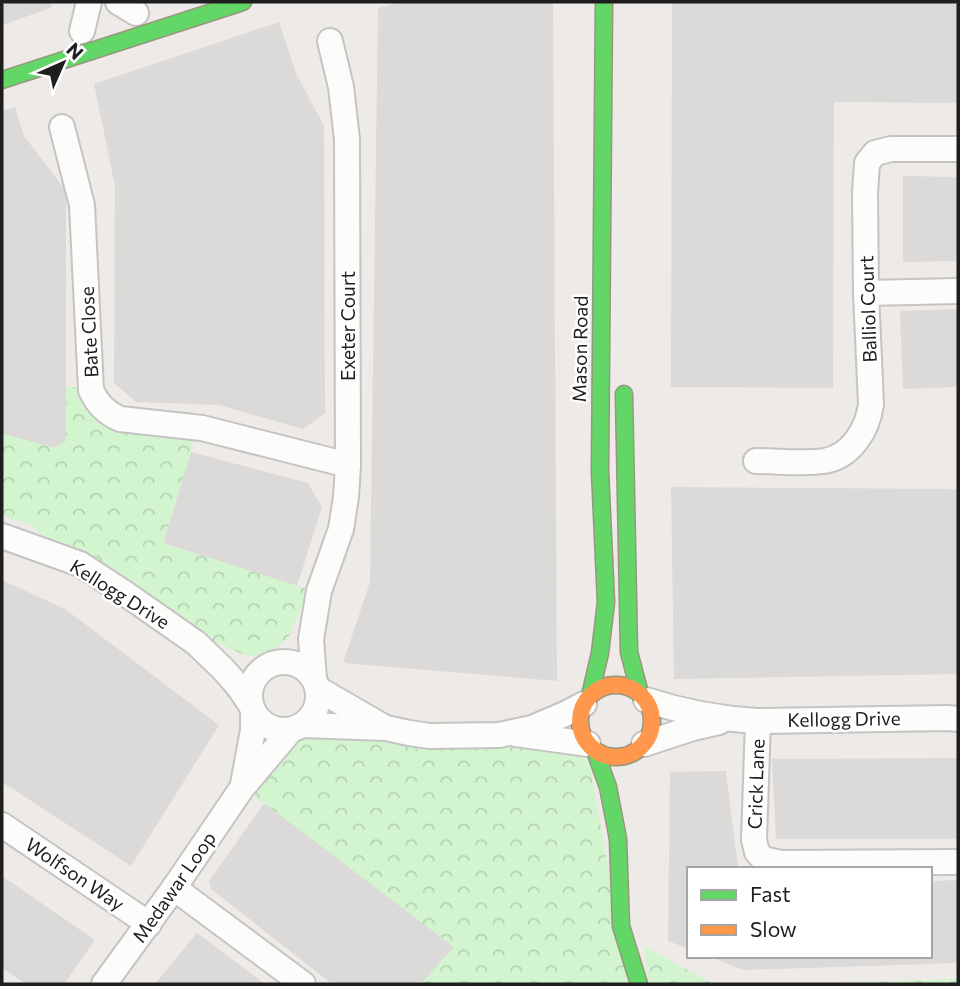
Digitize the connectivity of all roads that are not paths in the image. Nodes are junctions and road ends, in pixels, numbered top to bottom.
1 (89, 2) edge
2 (243, 2) edge
3 (604, 2) edge
4 (110, 19) edge
5 (330, 41) dead end
6 (2, 80) edge
7 (62, 127) dead end
8 (958, 149) edge
9 (958, 291) edge
10 (866, 293) junction
11 (623, 372) dead end
12 (756, 461) dead end
13 (348, 466) junction
14 (2, 536) edge
15 (315, 609) junction
16 (196, 643) junction
17 (272, 664) junction
18 (316, 684) junction
19 (643, 697) junction
20 (587, 700) junction
21 (252, 708) junction
22 (730, 719) junction
23 (958, 719) edge
24 (758, 721) junction
25 (297, 727) junction
26 (386, 728) junction
27 (512, 734) junction
28 (643, 745) junction
29 (591, 747) junction
30 (632, 771) dead end
31 (242, 788) junction
32 (626, 796) dead end
33 (2, 825) edge
34 (618, 839) junction
35 (958, 862) edge
36 (174, 888) junction
37 (149, 924) junction
38 (104, 984) edge
39 (303, 984) edge
40 (639, 984) edge

1 - 4 street
2 - 6 street
3 - 20 street, Mason Road
5 - 13 street, Exeter Court
7 - 13 street, Bate Close
8 - 10 street, Balliol Court
9 - 10 street
10 - 12 street, Balliol Court
11 - 19 street
13 - 15 street, Exeter Court
14 - 16 street, Kellogg Drive
15 - 17 street, Exeter Court
15 - 18 street, Exeter Court
16 - 17 street, Kellogg Drive
16 - 21 street, Kellogg Drive
17 - 18 street
17 - 21 street
18 - 25 street
18 - 26 street
19 - 20 street
19 - 22 street, Kellogg Drive
19 - 28 street
20 - 27 street
20 - 29 street
21 - 25 street
21 - 31 street, Medawar Loop
22 - 24 street, Kellogg Drive
22 - 28 street, Kellogg Drive
23 - 24 street, Kellogg Drive
24 - 35 street, Crick Lane
25 - 26 street
25 - 31 street, Medawar Loop
26 - 27 street
27 - 29 street
28 - 29 street
28 - 30 street
29 - 34 street
31 - 36 street, Medawar Loop
32 - 34 street
33 - 37 street, Wolfson Way
34 - 40 street
36 - 37 street, Medawar Loop
36 - 39 street
37 - 38 street, Medawar Loop

